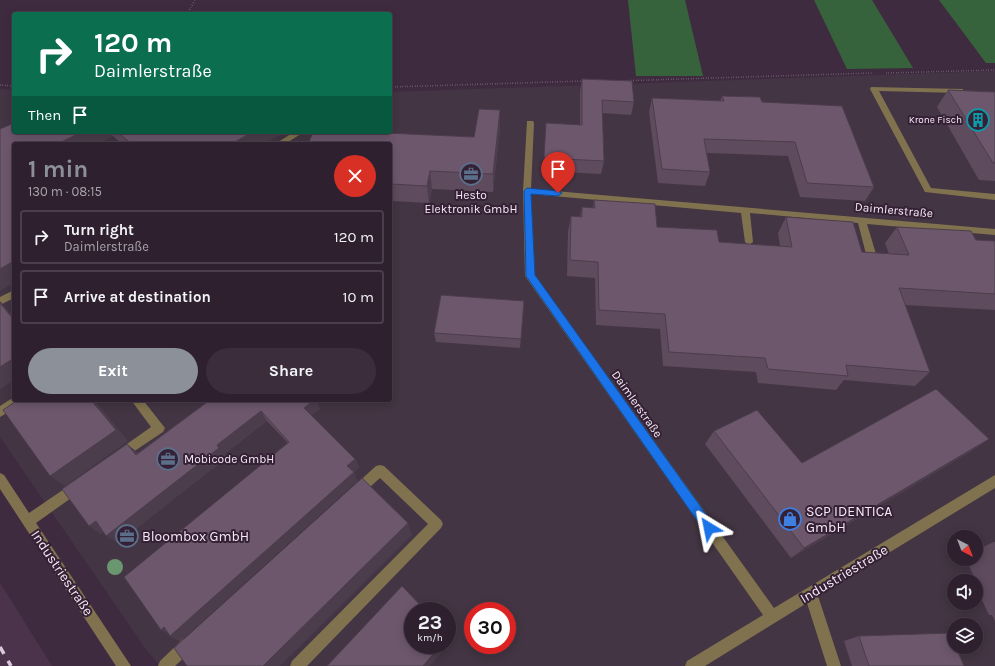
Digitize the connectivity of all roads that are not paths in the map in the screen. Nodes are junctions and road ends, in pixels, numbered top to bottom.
1 (965, 92) edge
2 (530, 123) dead end
3 (296, 134) edge
4 (282, 142) edge
5 (527, 191) junction
6 (995, 197) edge
7 (744, 210) junction
8 (862, 220) junction
9 (995, 232) edge
10 (750, 242) dead end
11 (871, 254) edge
12 (12, 295) edge
13 (0, 302) edge
14 (16, 402) edge
15 (138, 402) edge
16 (0, 412) edge
17 (110, 463) edge
18 (0, 480) edge
19 (84, 481) edge
20 (995, 481) edge
21 (345, 502) edge
22 (28, 522) junction
23 (810, 594) junction
24 (772, 616) junction
25 (199, 635) edge
26 (124, 666) edge
27 (165, 666) edge
28 (296, 666) edge
29 (692, 666) edge
30 (834, 666) edge

1 - 6 street
2 - 5 street, Daimlerstraße
3 - 4 street
5 - 7 street, Daimlerstraße
5 - 24 street, Daimlerstraße
7 - 8 street, Daimlerstraße
7 - 10 street
8 - 9 street, Daimlerstraße
8 - 11 street
12 - 13 street
14 - 16 street
15 - 17 street
18 - 22 street, Industriestraße
19 - 22 street
20 - 23 street, Industriestraße
21 - 28 street
22 - 26 street, Industriestraße
23 - 24 street, Industriestraße
23 - 30 street
24 - 29 street, Industriestraße
25 - 27 street

